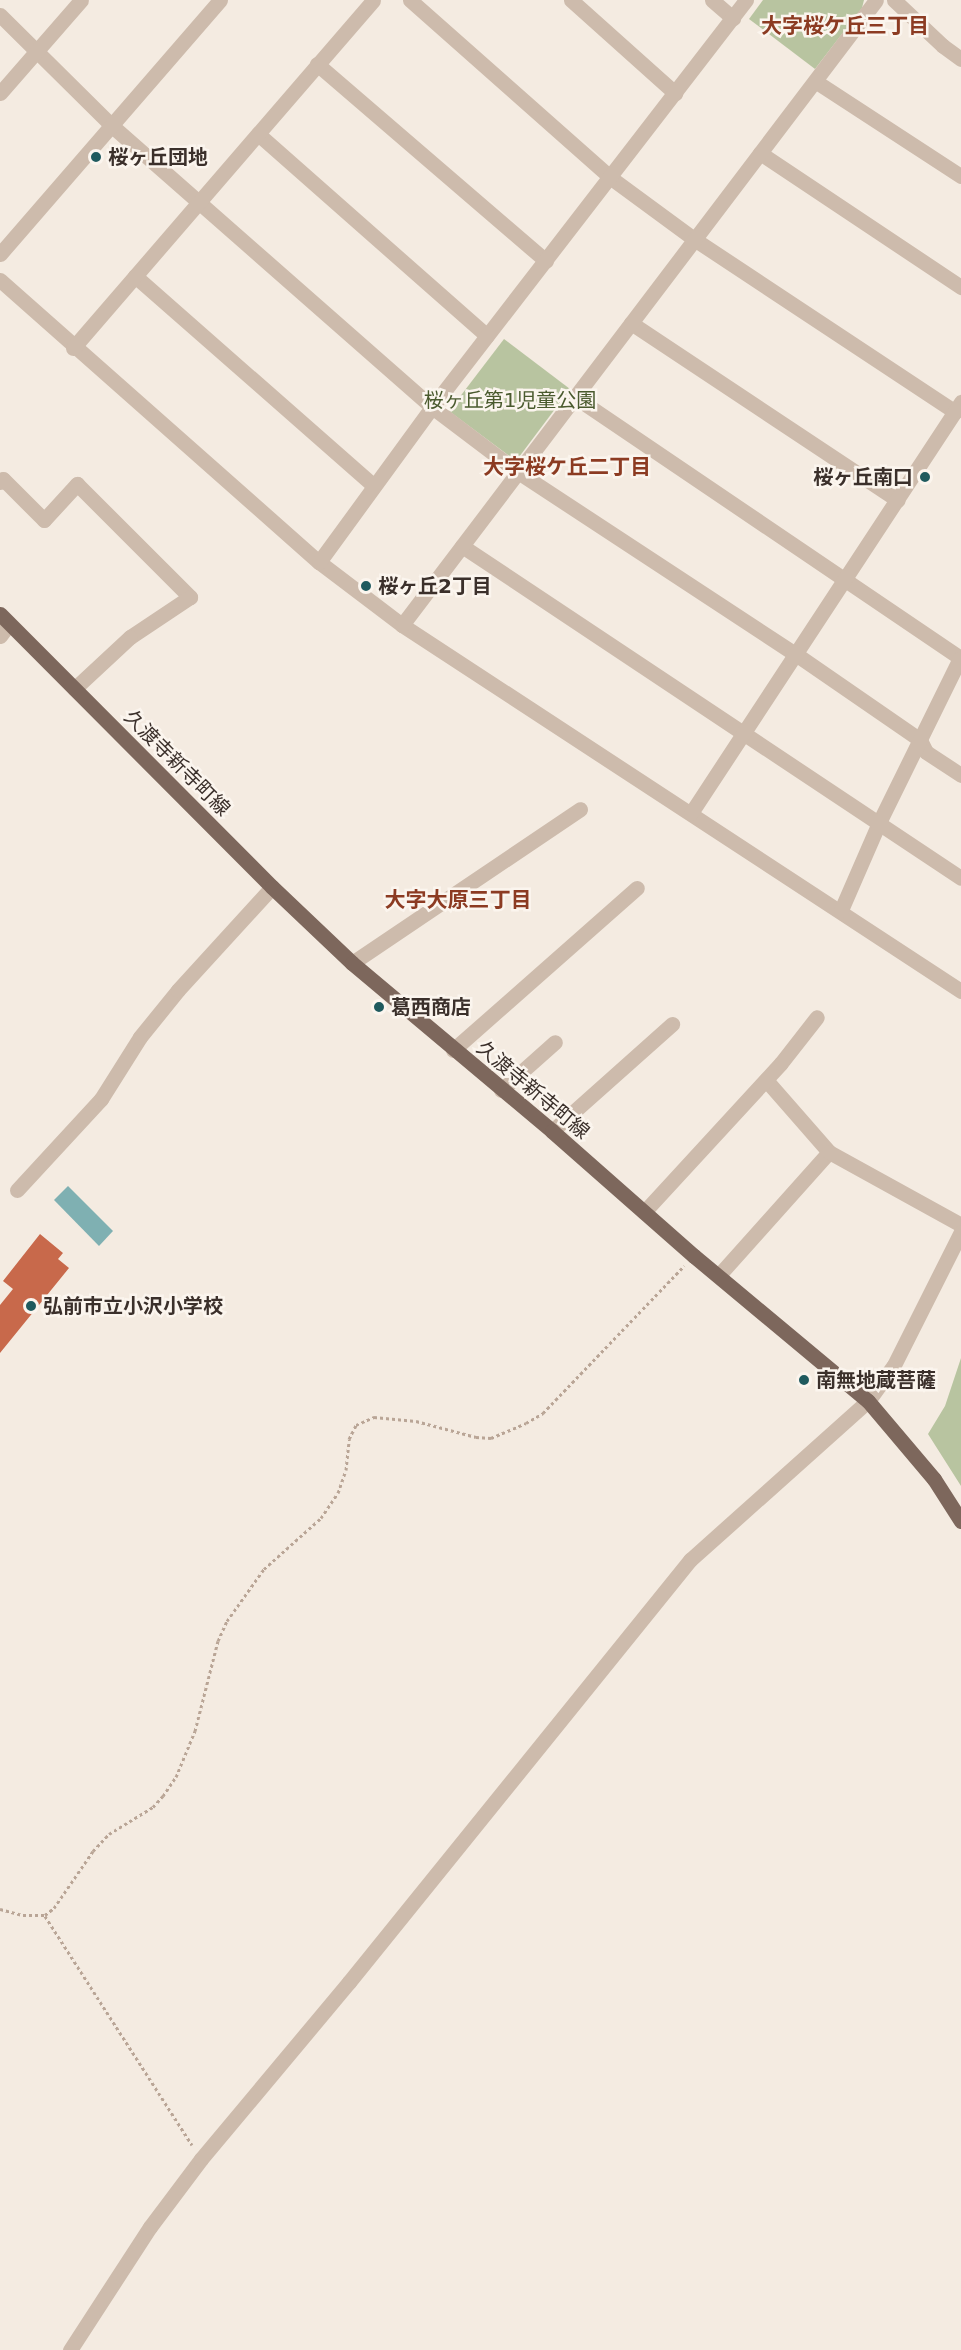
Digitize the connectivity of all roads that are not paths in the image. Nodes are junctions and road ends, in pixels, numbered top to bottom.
1 (81, 0) edge
2 (220, 0) edge
3 (373, 0) edge
4 (410, 0) edge
5 (571, 0) edge
6 (712, 0) edge
7 (746, 0) edge
8 (876, 0) edge
9 (894, 0) edge
10 (0, 15) edge
11 (733, 18) junction
12 (36, 50) junction
13 (961, 59) edge
14 (317, 64) junction
15 (815, 81) junction
16 (0, 93) edge
17 (675, 93) junction
18 (111, 125) junction
19 (258, 134) junction
20 (760, 153) junction
21 (961, 176) edge
22 (611, 178) junction
23 (198, 203) junction
24 (694, 239) junction
25 (0, 254) edge
26 (546, 261) junction
27 (135, 276) junction
28 (0, 280) edge
29 (961, 287) edge
30 (631, 322) junction
31 (488, 336) junction
32 (73, 348) junction
33 (575, 397) junction
34 (432, 407) junction
35 (958, 407) edge
36 (518, 472) junction
37 (0, 482) edge
38 (374, 486) junction
39 (897, 500) junction
40 (462, 546) junction
41 (319, 562) junction
42 (846, 579) junction
43 (5, 619) edge
44 (402, 625) junction
45 (0, 636) edge
46 (797, 655) junction
47 (74, 689) junction
48 (744, 733) junction
49 (920, 740) junction
50 (961, 775) edge
51 (580, 809) dead end
52 (691, 813) junction
53 (878, 825) junction
54 (961, 878) edge
55 (272, 887) junction
56 (637, 888) dead end
57 (841, 910) junction
58 (352, 963) junction
59 (961, 991) edge
60 (818, 1017) dead end
61 (672, 1024) dead end
62 (555, 1042) dead end
63 (453, 1050) junction
64 (766, 1080) junction
65 (501, 1090) junction
66 (552, 1131) junction
67 (829, 1152) junction
68 (17, 1190) dead end
69 (644, 1212) junction
70 (961, 1225) edge
71 (961, 1232) edge
72 (719, 1275) junction
73 (868, 1401) junction
74 (961, 1521) edge
75 (70, 2350) edge

1 - 12 street
2 - 18 street
3 - 14 street
4 - 22 street
5 - 17 street
6 - 11 street
7 - 11 street
8 - 15 street
9 - 13 street
10 - 12 street
11 - 17 street
12 - 16 street
12 - 18 street
14 - 19 street
14 - 26 street
15 - 20 street
15 - 21 street
17 - 22 street
18 - 23 street
18 - 25 street
19 - 23 street
19 - 31 street
20 - 24 street
20 - 29 street
22 - 24 street
22 - 26 street
23 - 27 street
23 - 34 street
24 - 30 street
24 - 35 street
26 - 31 street
27 - 32 street
27 - 38 street
28 - 32 street
30 - 33 street
30 - 39 street
31 - 34 street
32 - 41 street
33 - 36 street
33 - 42 street
34 - 36 street
34 - 38 street
35 - 39 street
36 - 40 street
36 - 46 street
37 - 47 street
38 - 41 street
39 - 42 street
40 - 44 street
40 - 48 street
41 - 44 street
42 - 46 street
42 - 49 street
43 - 45 street
43 - 47 main road, 久渡寺新寺町線
44 - 52 street
46 - 48 street
46 - 49 street
47 - 55 main road, 久渡寺新寺町線
48 - 52 street
48 - 53 street
49 - 50 street
49 - 53 street
51 - 58 street
52 - 57 street
53 - 54 street
53 - 57 street
55 - 58 main road, 久渡寺新寺町線
55 - 68 street
56 - 63 street
57 - 59 street
58 - 63 main road, 久渡寺新寺町線
60 - 64 street
61 - 66 street
62 - 65 street
63 - 65 main road, 久渡寺新寺町線
64 - 67 street
64 - 69 street
65 - 66 main road, 久渡寺新寺町線
66 - 69 main road, 久渡寺新寺町線
67 - 70 street
67 - 72 street
69 - 72 main road, 久渡寺新寺町線
71 - 73 street
72 - 73 main road, 久渡寺新寺町線
73 - 74 main road, 久渡寺新寺町線
73 - 75 street

